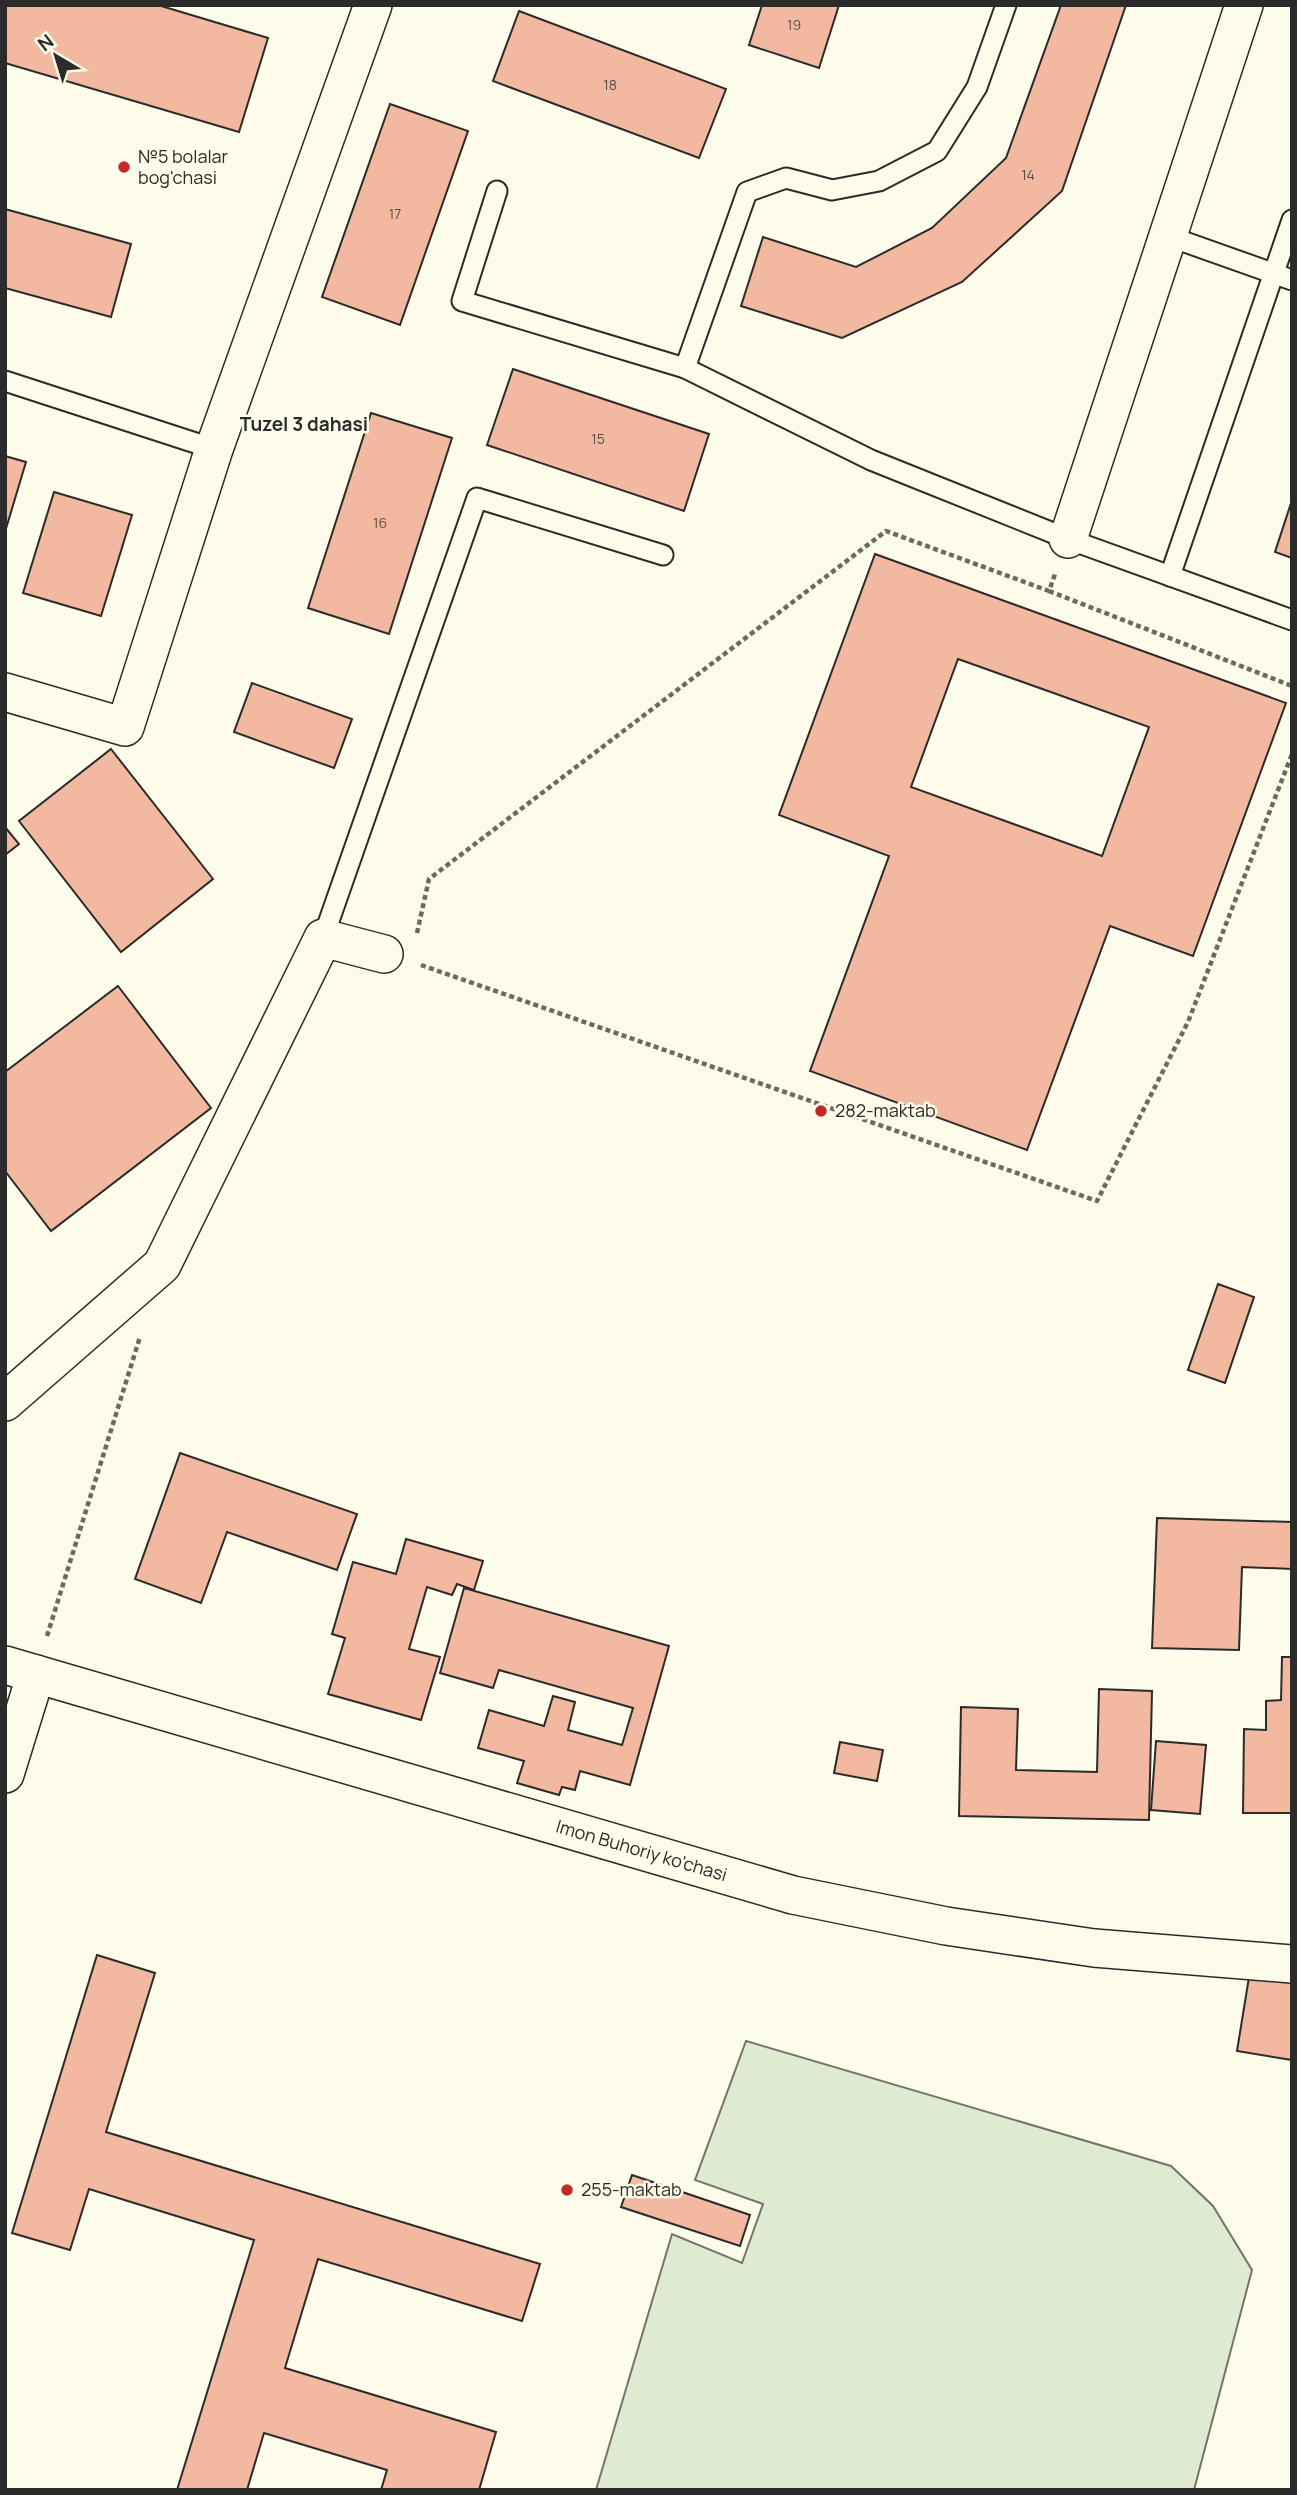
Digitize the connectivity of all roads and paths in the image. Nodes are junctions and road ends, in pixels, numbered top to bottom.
1 (373, 5) edge
2 (1006, 5) edge
3 (1244, 5) edge
4 (497, 191) dead end
5 (1292, 220) edge
6 (1168, 236) junction
7 (1292, 280) edge
8 (685, 368) junction
9 (5, 381) edge
10 (214, 449) junction
11 (1068, 539) junction
12 (663, 555) dead end
13 (1170, 576) junction
14 (1049, 591) junction
15 (1292, 620) edge
16 (1292, 686) edge
17 (5, 692) edge
18 (1292, 754) edge
19 (323, 938) junction
20 (397, 958) junction
21 (142, 1331) dead end
22 (7, 1397) edge
23 (20, 1669) edge
24 (5, 1774) edge
25 (1292, 1964) edge

1 - 10 street
2 - 8 lane
3 - 6 street
4 - 8 lane
5 - 13 lane
6 - 7 lane
6 - 11 street
8 - 11 lane
9 - 10 lane
10 - 17 street
11 - 13 lane
11 - 14 path
12 - 19 lane
13 - 15 lane
14 - 16 path
14 - 20 path
18 - 20 path
19 - 20 street
19 - 22 street
21 - 23 path
23 - 24 street
23 - 25 street, Imon Buhoriy ko'chasi

